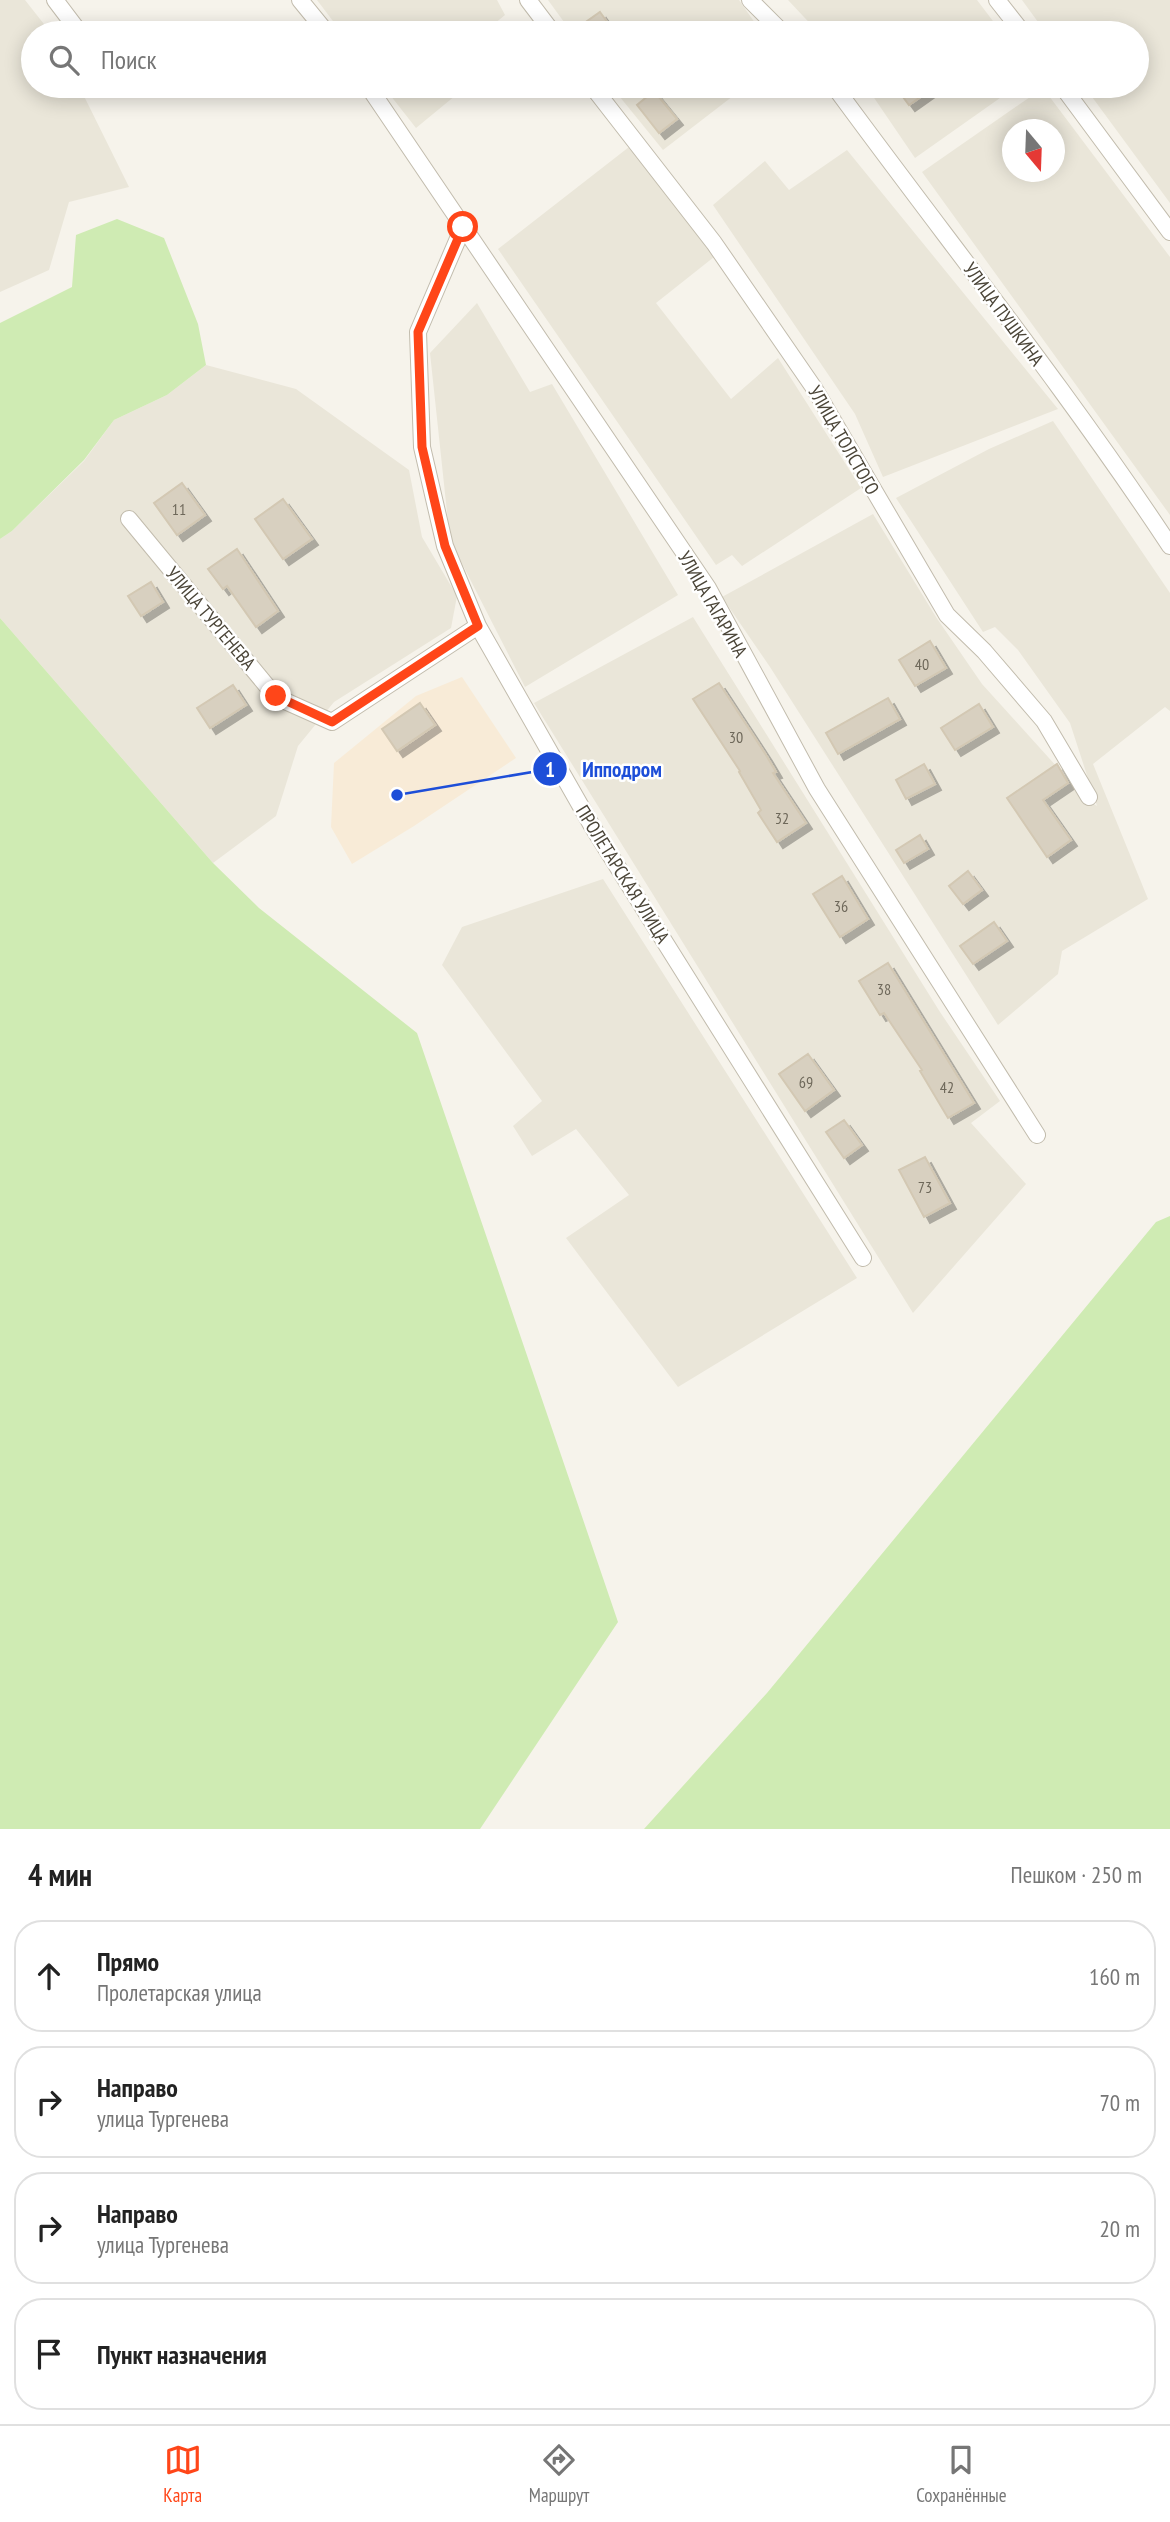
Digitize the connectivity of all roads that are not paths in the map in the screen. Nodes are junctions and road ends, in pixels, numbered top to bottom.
1 (55, 0) edge
2 (300, 0) edge
3 (528, 0) edge
4 (750, 0) edge
5 (997, 0) edge
6 (71, 21) edge
7 (317, 21) edge
8 (544, 21) edge
9 (771, 21) edge
10 (1014, 21) edge
11 (376, 98) edge
12 (601, 98) edge
13 (843, 98) edge
14 (1071, 98) edge
15 (463, 227) junction
16 (1170, 232) edge
17 (129, 519) dead end
18 (1170, 546) edge
19 (478, 626) junction
20 (1089, 797) dead end
21 (1037, 1135) dead end
22 (863, 1258) dead end

1 - 6 street
2 - 7 street
3 - 8 street
4 - 9 street
5 - 10 street
11 - 15 street, УЛИЦА ГАГАРИНА
12 - 20 street, УЛИЦА ТОЛСТОГО
13 - 18 street, УЛИЦА ПУШКИНА
14 - 16 street
15 - 19 street, ПРОЛЕТАРСКАЯ УЛИЦА
15 - 21 street, УЛИЦА ГАГАРИНА
17 - 19 street, УЛИЦА ТУРГЕНЕВА
19 - 22 street, ПРОЛЕТАРСКАЯ УЛИЦА

